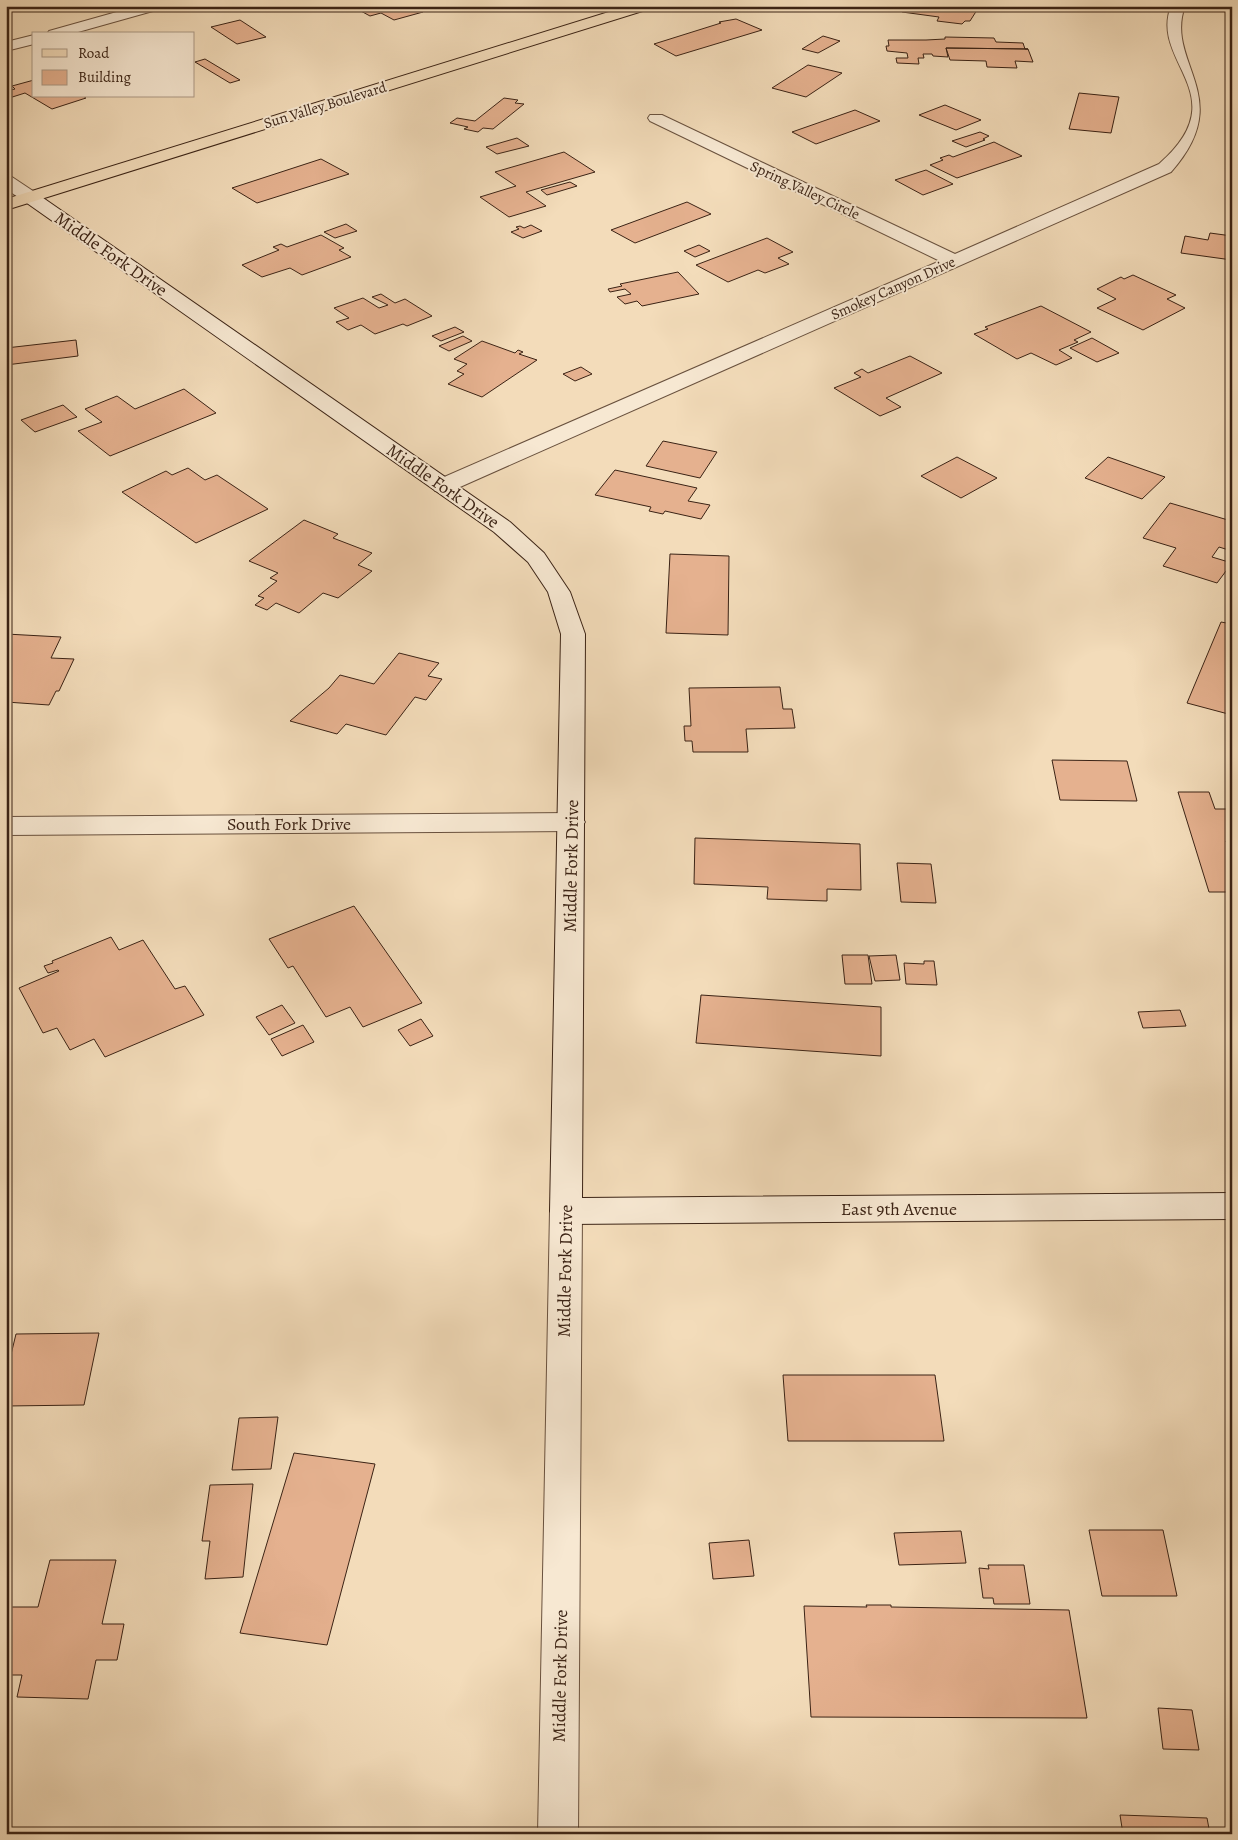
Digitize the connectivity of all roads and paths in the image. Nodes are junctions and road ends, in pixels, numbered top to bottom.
1 (155, 6) edge
2 (644, 6) edge
3 (1178, 6) edge
4 (61, 32) edge
5 (32, 40) edge
6 (6, 47) edge
7 (656, 118) dead end
8 (6, 181) edge
9 (30, 197) junction
10 (6, 205) edge
11 (955, 261) junction
12 (443, 486) junction
13 (572, 822) junction
14 (6, 826) edge
15 (1232, 1206) edge
16 (566, 1211) junction
17 (558, 1834) edge

1 - 4 street
2 - 9 main road, Sun Valley Boulevard
3 - 11 street, Smokey Canyon Drive
5 - 6 street
7 - 11 street, Spring Valley Circle
8 - 9 street, Middle Fork Drive
9 - 10 main road, Sun Valley Boulevard
9 - 12 street, Middle Fork Drive
11 - 12 street, Smokey Canyon Drive
12 - 13 street, Middle Fork Drive
13 - 14 street, South Fork Drive
13 - 16 street, Middle Fork Drive
15 - 16 street, East 9th Avenue
16 - 17 street, Middle Fork Drive

